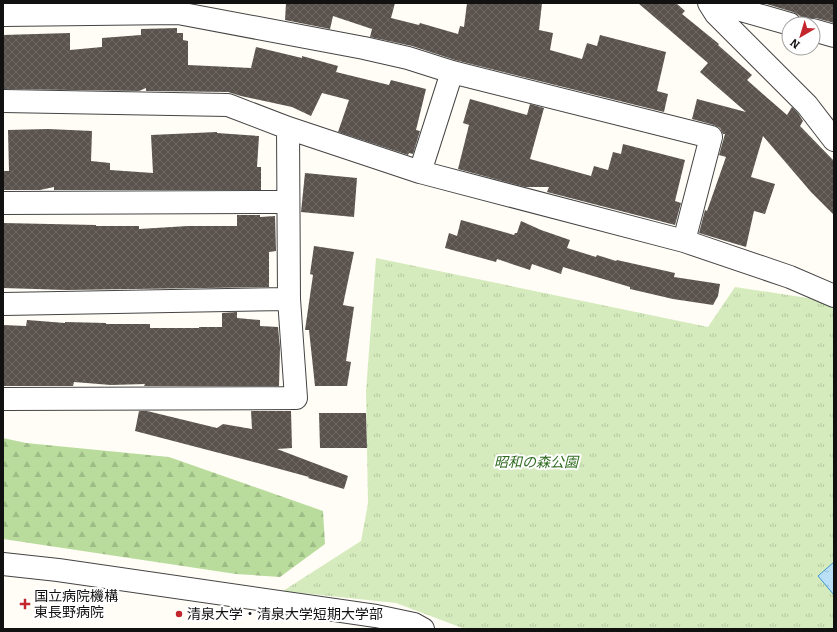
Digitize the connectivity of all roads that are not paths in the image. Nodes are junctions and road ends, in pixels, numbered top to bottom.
1 (709, 3) edge
2 (716, 3) edge
3 (3, 15) edge
4 (781, 21) edge
5 (821, 32) edge
6 (834, 36) edge
7 (452, 72) junction
8 (3, 101) edge
9 (288, 128) junction
10 (834, 140) edge
11 (420, 172) junction
12 (288, 202) junction
13 (3, 203) edge
14 (684, 242) junction
15 (834, 296) edge
16 (290, 299) junction
17 (3, 304) edge
18 (3, 399) edge
19 (3, 564) edge
20 (423, 629) edge

1 - 10 street
2 - 4 street
3 - 7 street
5 - 6 street
7 - 11 street
7 - 14 street
8 - 9 street
9 - 11 street
9 - 12 street
11 - 14 street
12 - 13 street
12 - 16 street
14 - 15 street
16 - 17 street
16 - 18 street
19 - 20 street

